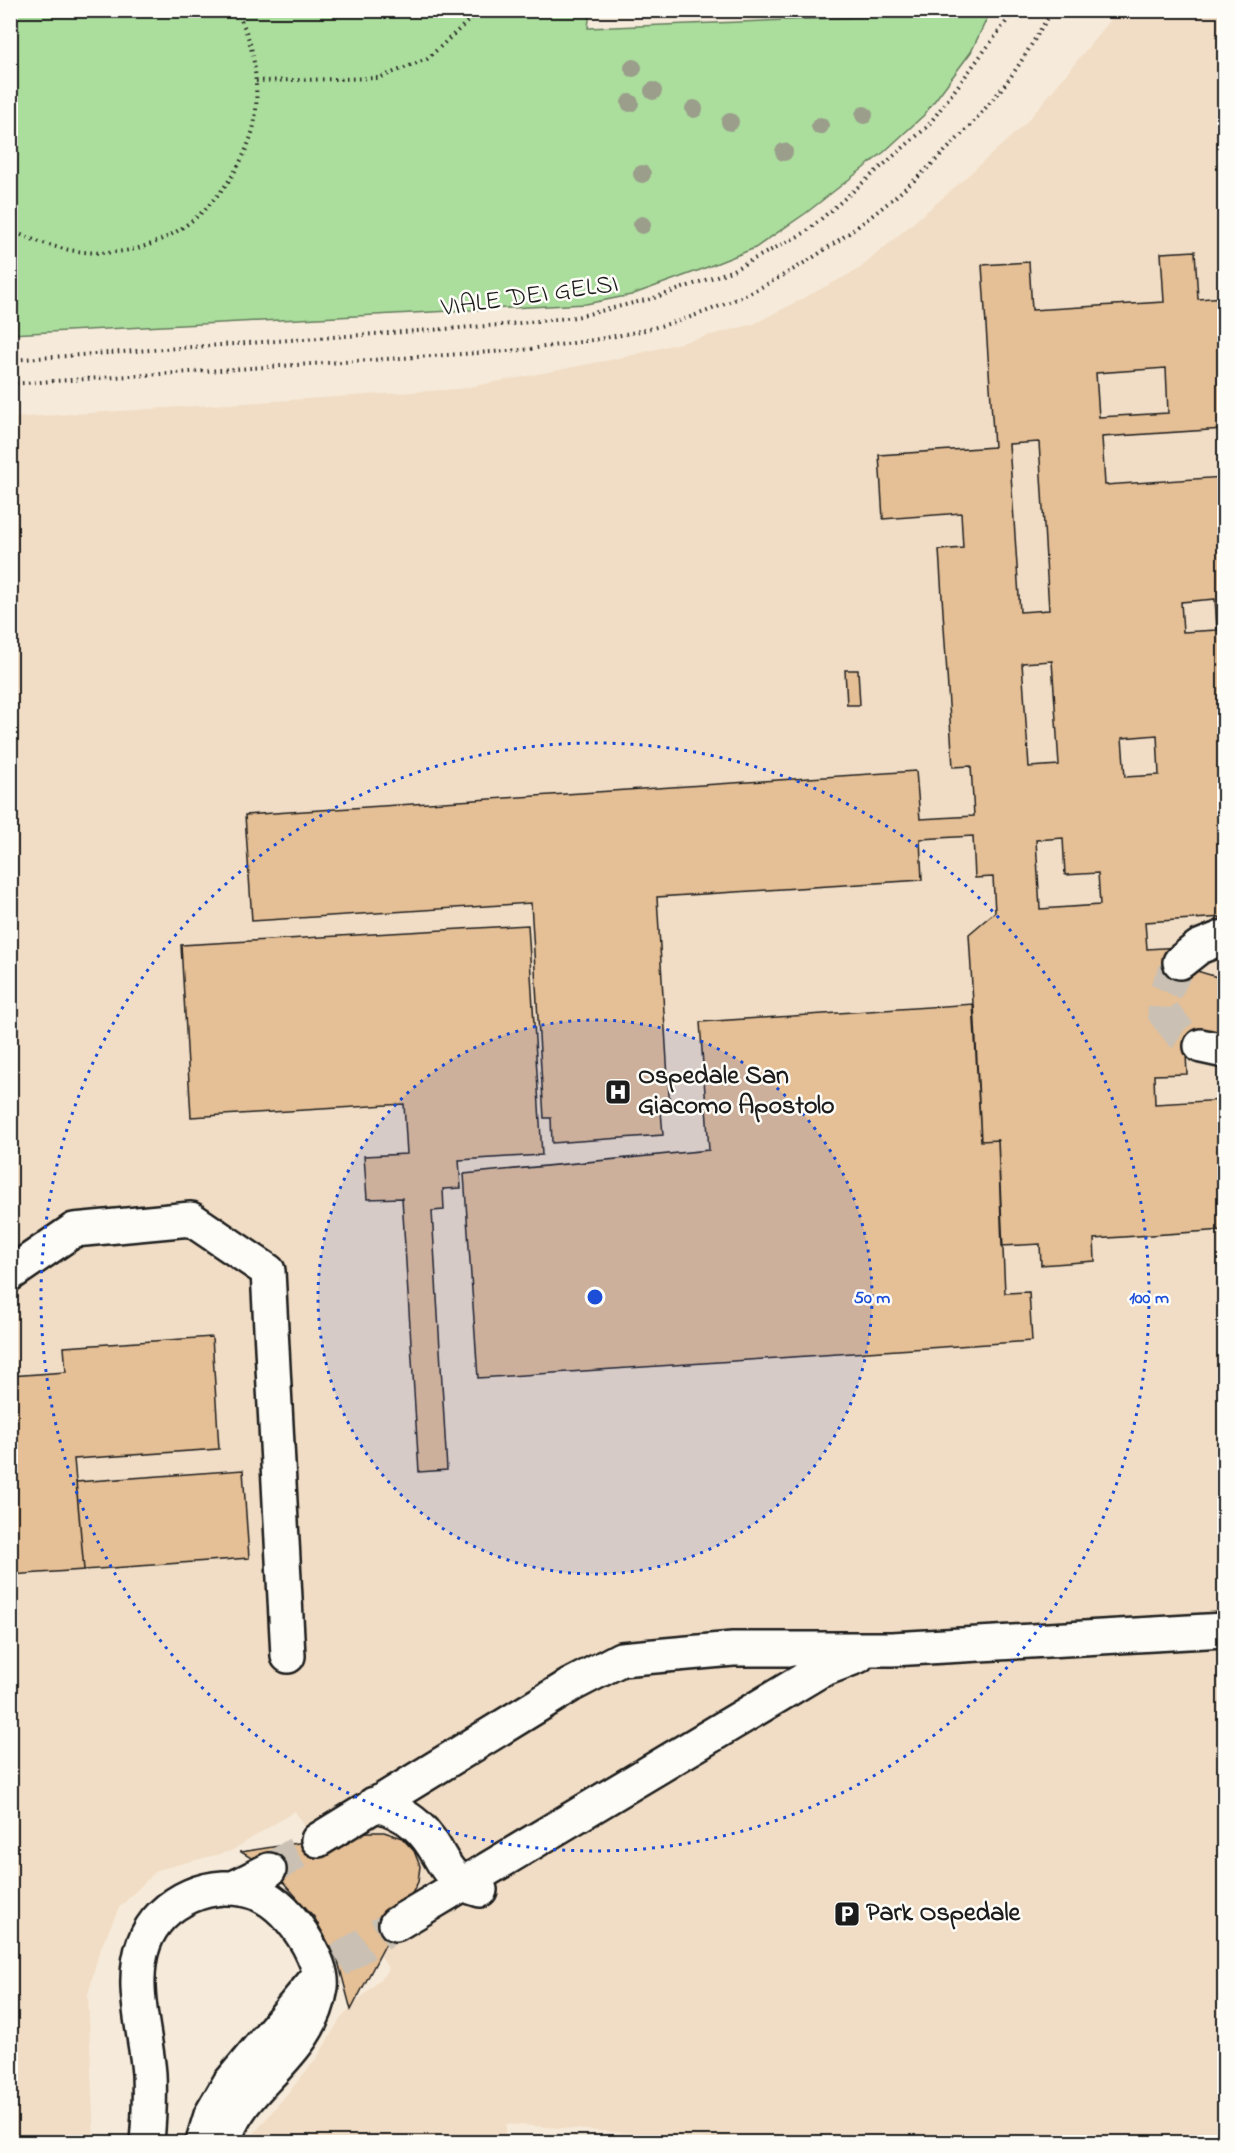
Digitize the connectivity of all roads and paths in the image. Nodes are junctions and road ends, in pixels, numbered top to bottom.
1 (235, 10) edge
2 (480, 10) edge
3 (1015, 10) edge
4 (1053, 10) edge
5 (256, 81) junction
6 (10, 230) edge
7 (10, 360) edge
8 (10, 384) edge
9 (1224, 937) edge
10 (1180, 962) tunnel mouth
11 (10, 1274) edge
12 (1224, 1630) edge
13 (1167, 1631) junction
14 (1224, 1647) edge
15 (892, 1649) junction
16 (288, 1656) dead end
17 (366, 1809) junction
18 (318, 1840) tunnel mouth
19 (269, 1870) tunnel mouth
20 (234, 1888) junction
21 (474, 1888) junction
22 (390, 1937) tunnel mouth
23 (330, 1973) junction
24 (147, 2142) edge
25 (203, 2142) edge
26 (224, 2142) edge

1 - 5 path
2 - 5 path
3 - 7 path, VIALE DEI GELSI
4 - 8 path
5 - 6 path
9 - 10 lane
11 - 16 lane
12 - 13 lane
13 - 14 lane
13 - 15 lane
15 - 17 lane
15 - 21 lane
17 - 18 lane
17 - 21 lane
19 - 20 lane
20 - 23 lane
20 - 24 lane
21 - 22 lane
23 - 25 lane
23 - 26 lane

